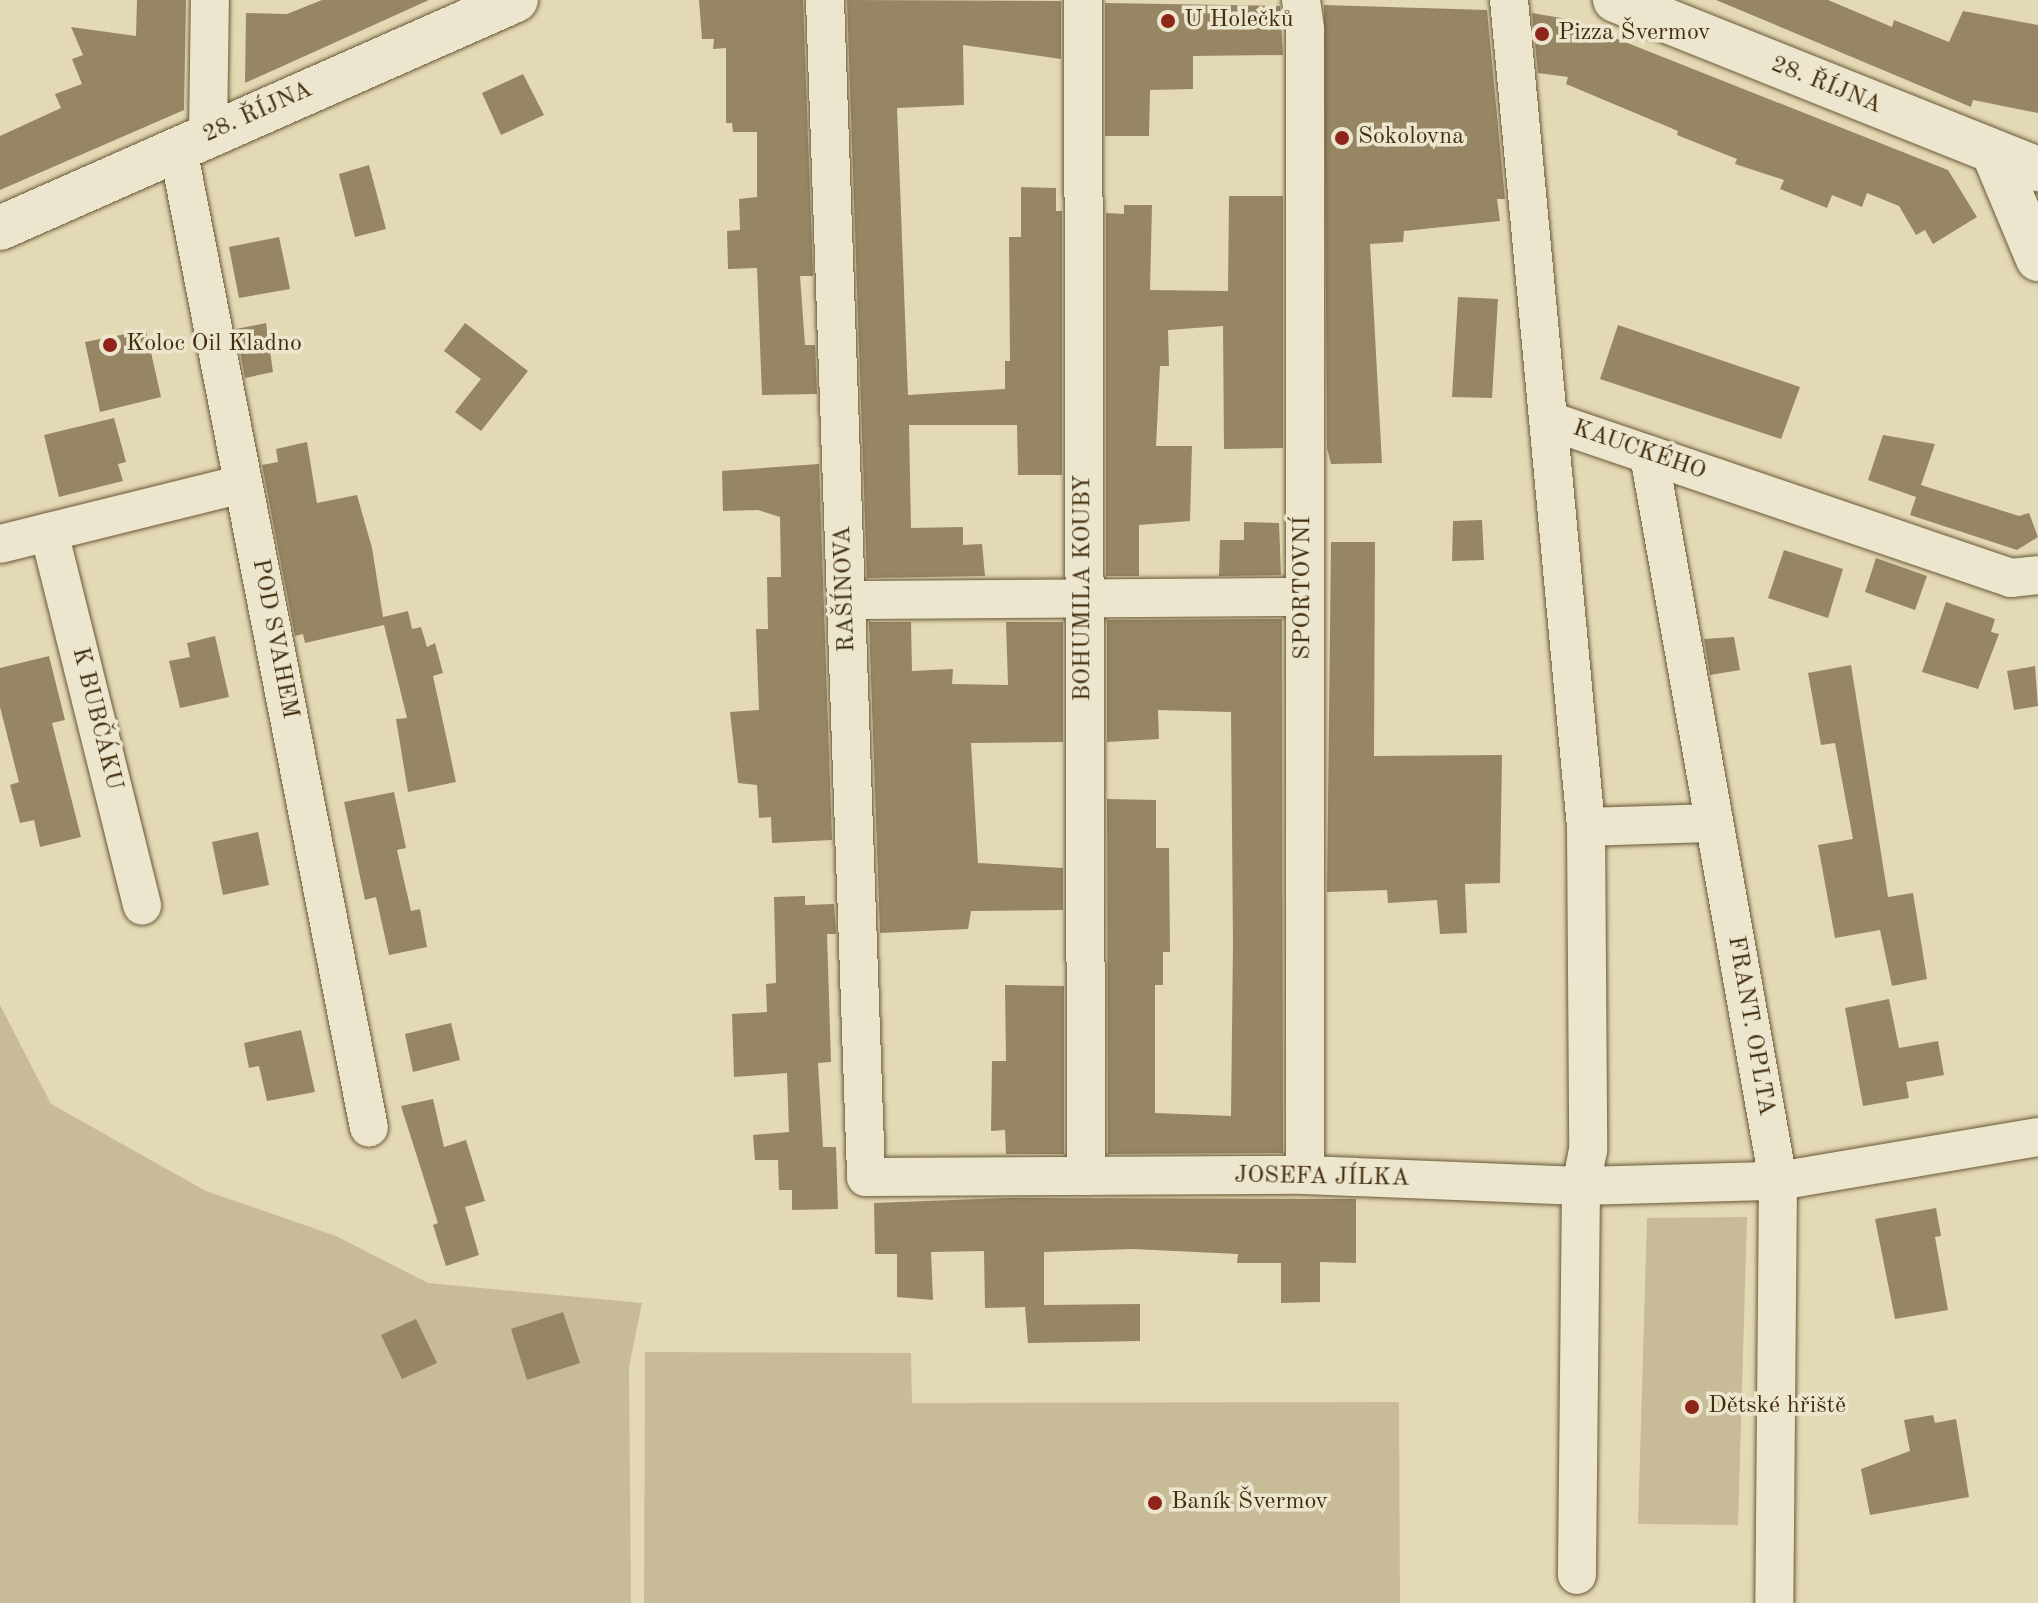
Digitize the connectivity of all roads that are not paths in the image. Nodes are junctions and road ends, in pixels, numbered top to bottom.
1 (210, 0) edge
2 (516, 0) edge
3 (825, 0) edge
4 (1083, 0) edge
5 (1301, 0) edge
6 (1509, 0) edge
7 (1615, 0) edge
8 (193, 142) junction
9 (1994, 154) junction
10 (2038, 169) edge
11 (0, 228) edge
12 (2038, 259) edge
13 (1550, 421) junction
14 (1649, 455) junction
15 (243, 484) junction
16 (49, 532) junction
17 (0, 544) edge
18 (2038, 575) edge
19 (1084, 597) junction
20 (1303, 597) junction
21 (846, 600) junction
22 (1714, 823) junction
23 (1586, 827) junction
24 (142, 906) dead end
25 (369, 1128) dead end
26 (2038, 1137) edge
27 (1305, 1175) junction
28 (1086, 1176) junction
29 (866, 1177) joint
30 (1778, 1181) junction
31 (1581, 1186) junction
32 (1577, 1575) dead end
33 (1774, 1603) edge

1 - 8 street, POD SVAHEM
2 - 8 main road, 28. ŘÍJNA
3 - 21 street, RAŠÍNOVA
4 - 19 street, BOHUMILA KOUBY
5 - 20 street, SPORTOVNÍ
6 - 13 street, KAUCKÉHO
7 - 9 main road, 28. ŘÍJNA
8 - 11 main road, 28. ŘÍJNA
8 - 15 street, POD SVAHEM
9 - 10 main road, 28. ŘÍJNA
9 - 12 main road
13 - 14 street, KAUCKÉHO
13 - 23 street
14 - 18 street, KAUCKÉHO
14 - 22 street, FRANT. OPLTA
15 - 16 street
15 - 25 street, POD SVAHEM
16 - 17 street
16 - 24 street, K BUBČÁKU
19 - 20 street
19 - 21 street
19 - 28 street, BOHUMILA KOUBY
20 - 27 street, SPORTOVNÍ
21 - 29 street, RAŠÍNOVA
22 - 23 street
22 - 30 street, FRANT. OPLTA
23 - 31 street
26 - 30 street, JOSEFA JÍLKA
27 - 28 street, JOSEFA JÍLKA
27 - 31 street, JOSEFA JÍLKA
28 - 29 street, JOSEFA JÍLKA
30 - 31 street, JOSEFA JÍLKA
30 - 33 street, FRANT. OPLTA
31 - 32 street

